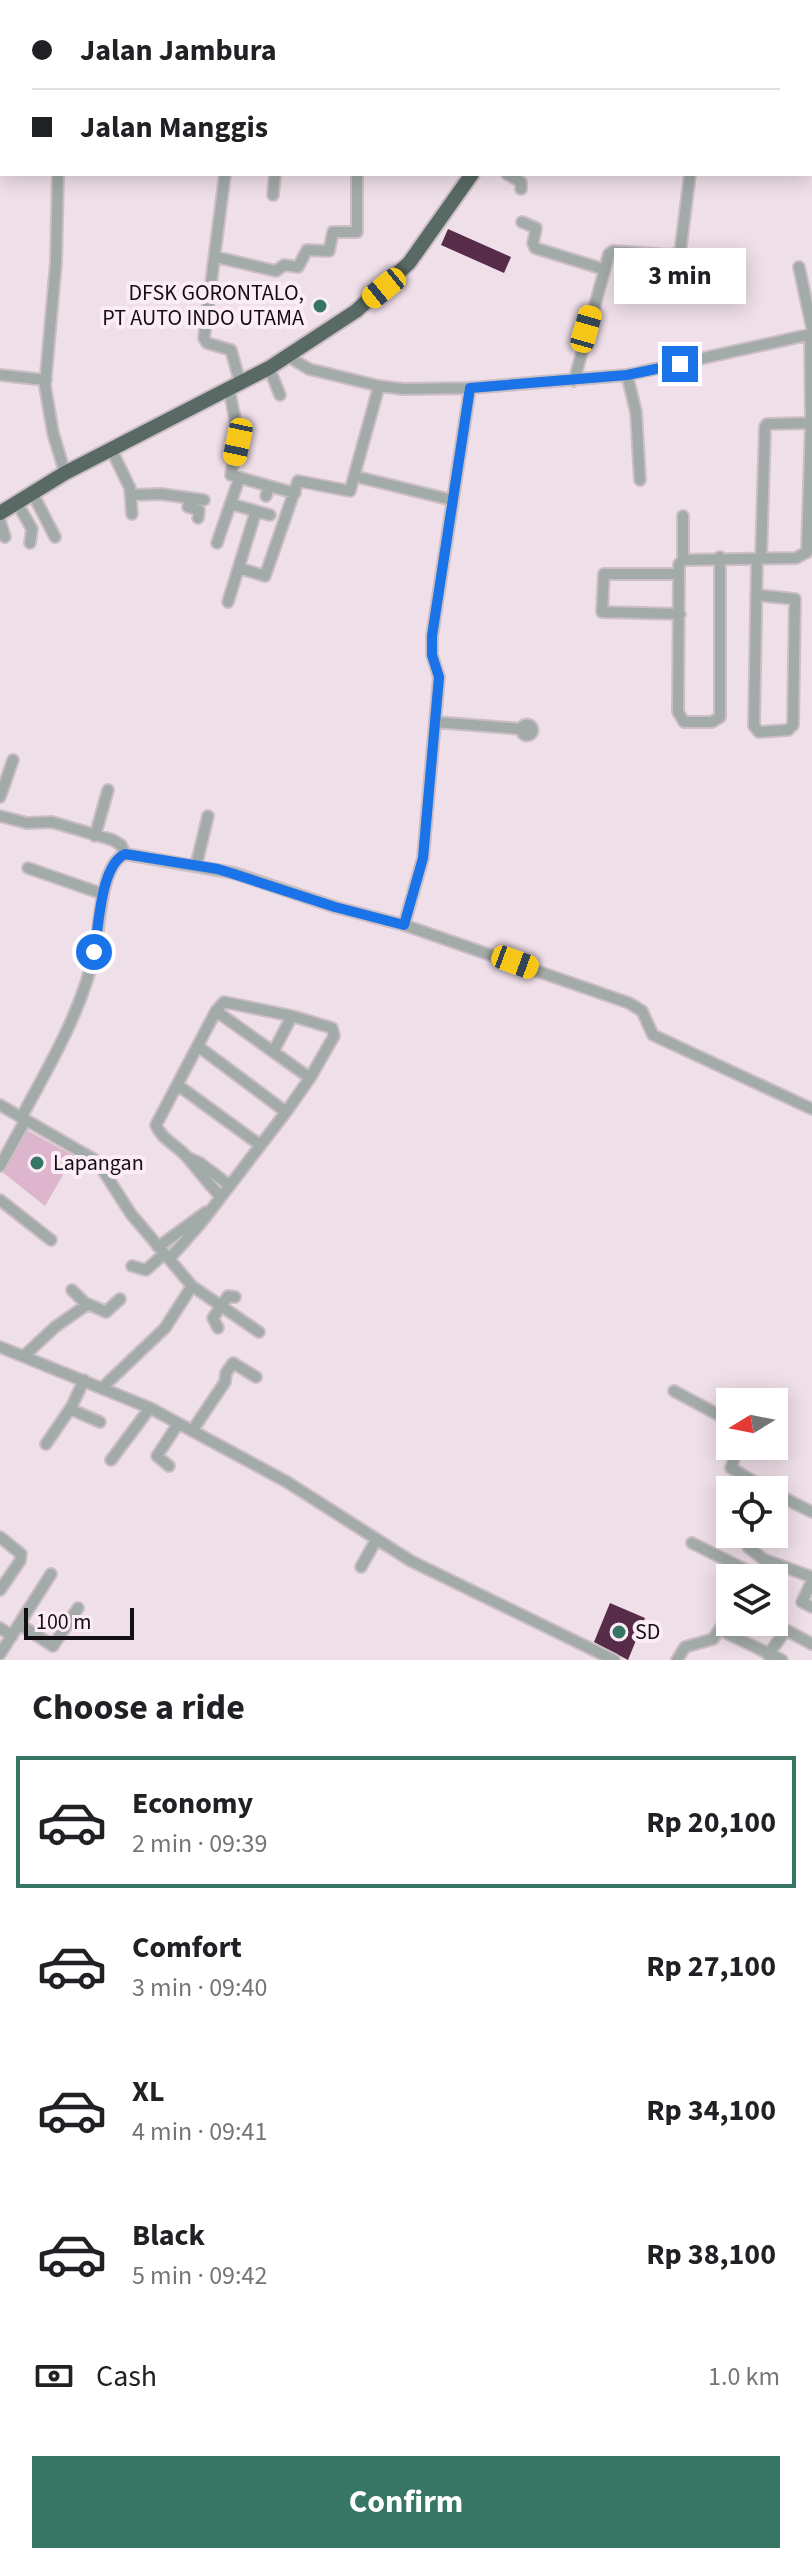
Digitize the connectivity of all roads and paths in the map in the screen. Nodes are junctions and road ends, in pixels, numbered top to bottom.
1 (58, 176) edge
2 (225, 176) edge
3 (275, 176) edge
4 (357, 176) edge
5 (471, 176) edge
6 (510, 176) edge
7 (690, 176) edge
8 (521, 189) dead end
9 (273, 195) dead end
10 (522, 222) dead end
11 (216, 257) junction
12 (799, 267) dead end
13 (603, 269) junction
14 (811, 332) edge
15 (289, 357) junction
16 (269, 368) junction
17 (0, 375) edge
18 (627, 375) junction
19 (46, 380) junction
20 (574, 381) junction
21 (234, 385) junction
22 (379, 386) junction
23 (470, 388) junction
24 (280, 395) dead end
25 (811, 423) edge
26 (111, 449) junction
27 (65, 473) junction
28 (362, 478) dead end
29 (239, 479) junction
30 (640, 480) dead end
31 (295, 493) junction
32 (33, 494) junction
33 (132, 495) junction
34 (190, 498) junction
35 (204, 500) dead end
36 (452, 500) junction
37 (17, 503) junction
38 (231, 504) junction
39 (256, 511) junction
40 (0, 513) edge
41 (132, 514) dead end
42 (270, 515) dead end
43 (683, 516) dead end
44 (198, 518) dead end
45 (0, 521) edge
46 (5, 537) dead end
47 (55, 537) dead end
48 (30, 543) dead end
49 (217, 543) dead end
50 (720, 557) junction
51 (759, 559) junction
52 (683, 560) junction
53 (239, 568) junction
54 (678, 574) junction
55 (756, 595) junction
56 (228, 602) dead end
57 (680, 614) junction
58 (435, 722) junction
59 (522, 729) dead end
60 (13, 760) dead end
61 (108, 790) dead end
62 (0, 797) edge
63 (0, 816) edge
64 (208, 816) dead end
65 (95, 836) junction
66 (125, 854) junction
67 (196, 866) junction
68 (28, 868) dead end
69 (103, 894) junction
70 (404, 925) junction
71 (216, 1011) junction
72 (292, 1016) junction
73 (199, 1047) junction
74 (273, 1052) junction
75 (310, 1078) junction
76 (179, 1086) junction
77 (0, 1105) edge
78 (812, 1109) edge
79 (286, 1112) junction
80 (23, 1120) junction
81 (260, 1145) junction
82 (0, 1166) edge
83 (214, 1181) junction
84 (229, 1185) junction
85 (220, 1196) junction
86 (2, 1205) edge
87 (208, 1211) junction
88 (51, 1240) dead end
89 (164, 1253) junction
90 (132, 1266) dead end
91 (192, 1286) junction
92 (72, 1290) dead end
93 (235, 1297) dead end
94 (120, 1299) dead end
95 (87, 1305) junction
96 (220, 1306) junction
97 (218, 1328) dead end
98 (259, 1332) dead end
99 (0, 1347) edge
100 (24, 1356) junction
101 (256, 1377) dead end
102 (84, 1380) junction
103 (103, 1387) junction
104 (674, 1391) dead end
105 (150, 1408) junction
106 (70, 1409) junction
107 (716, 1414) edge
108 (100, 1422) dead end
109 (178, 1424) junction
110 (192, 1431) junction
111 (46, 1444) dead end
112 (111, 1460) dead end
113 (734, 1460) edge
114 (169, 1466) dead end
115 (744, 1476) edge
116 (788, 1500) edge
117 (812, 1512) edge
118 (0, 1537) edge
119 (376, 1540) junction
120 (692, 1543) dead end
121 (749, 1548) edge
122 (763, 1559) junction
123 (732, 1564) edge
124 (761, 1564) edge
125 (361, 1567) dead end
126 (51, 1574) dead end
127 (812, 1579) edge
128 (0, 1590) edge
129 (812, 1607) edge
130 (78, 1608) dead end
131 (19, 1624) junction
132 (0, 1628) edge
133 (716, 1634) edge
134 (12, 1636) junction
135 (732, 1636) edge
136 (812, 1644) edge
137 (0, 1654) edge
138 (768, 1655) junction
139 (597, 1656) edge
140 (614, 1660) edge
141 (677, 1660) edge
142 (782, 1660) edge

1 - 19 street
2 - 11 street
3 - 9 street
4 - 11 street
5 - 15 highway
6 - 8 street
7 - 13 street
10 - 13 street
11 - 21 street
12 - 14 street
13 - 20 street
14 - 18 street
14 - 25 street
15 - 16 highway
15 - 22 street
16 - 21 highway
16 - 24 street
17 - 19 street
18 - 20 street
18 - 30 street
19 - 27 street
20 - 23 street
21 - 26 highway
21 - 29 street
22 - 23 street
22 - 31 street
23 - 36 street
25 - 51 street
25 - 51 street
26 - 27 highway
26 - 33 street
27 - 32 highway
28 - 36 street
29 - 31 street
29 - 38 street
31 - 53 street
32 - 37 highway
32 - 47 street
33 - 34 street
33 - 41 street
34 - 35 street
34 - 44 street
36 - 58 street
37 - 40 highway
37 - 48 street
38 - 39 street
38 - 49 street
39 - 42 street
39 - 53 street
43 - 52 street
45 - 46 street
50 - 51 street
50 - 52 street
50 - 57 street
51 - 55 street
52 - 54 street
53 - 56 street
54 - 57 street
54 - 57 street
55 - 55 street
58 - 59 street
58 - 70 street
60 - 62 street
61 - 65 street
63 - 65 street
64 - 67 street
65 - 66 street
66 - 67 street
66 - 69 street
67 - 70 street
68 - 69 street
69 - 80 street
70 - 78 street
71 - 72 street
71 - 73 street
71 - 74 street
72 - 74 street
72 - 75 street
73 - 76 street
73 - 79 street
74 - 75 street
75 - 79 street
76 - 81 street
76 - 83 street
77 - 80 street
79 - 81 street
80 - 82 street
80 - 89 street
81 - 84 street
83 - 84 street
83 - 85 street
84 - 85 street
85 - 87 street
86 - 88 street
87 - 89 street
87 - 89 street
89 - 90 street
89 - 91 street
91 - 96 street
91 - 103 street
92 - 95 street
93 - 96 street
94 - 95 street
95 - 100 street
96 - 97 street
96 - 98 street
99 - 100 street
100 - 102 street
101 - 110 street
102 - 103 street
102 - 106 street
103 - 105 street
104 - 107 street
105 - 109 street
105 - 112 street
106 - 108 street
106 - 111 street
109 - 110 street
109 - 114 street
110 - 119 street
113 - 115 street
116 - 117 street
118 - 128 street
119 - 125 street
119 - 139 street
120 - 123 street
121 - 122 street
122 - 124 street
122 - 127 street
126 - 131 street
127 - 129 street
130 - 131 street
131 - 134 street
132 - 134 street
133 - 141 street
134 - 137 street
135 - 138 street
136 - 138 street
138 - 142 street
139 - 140 street

